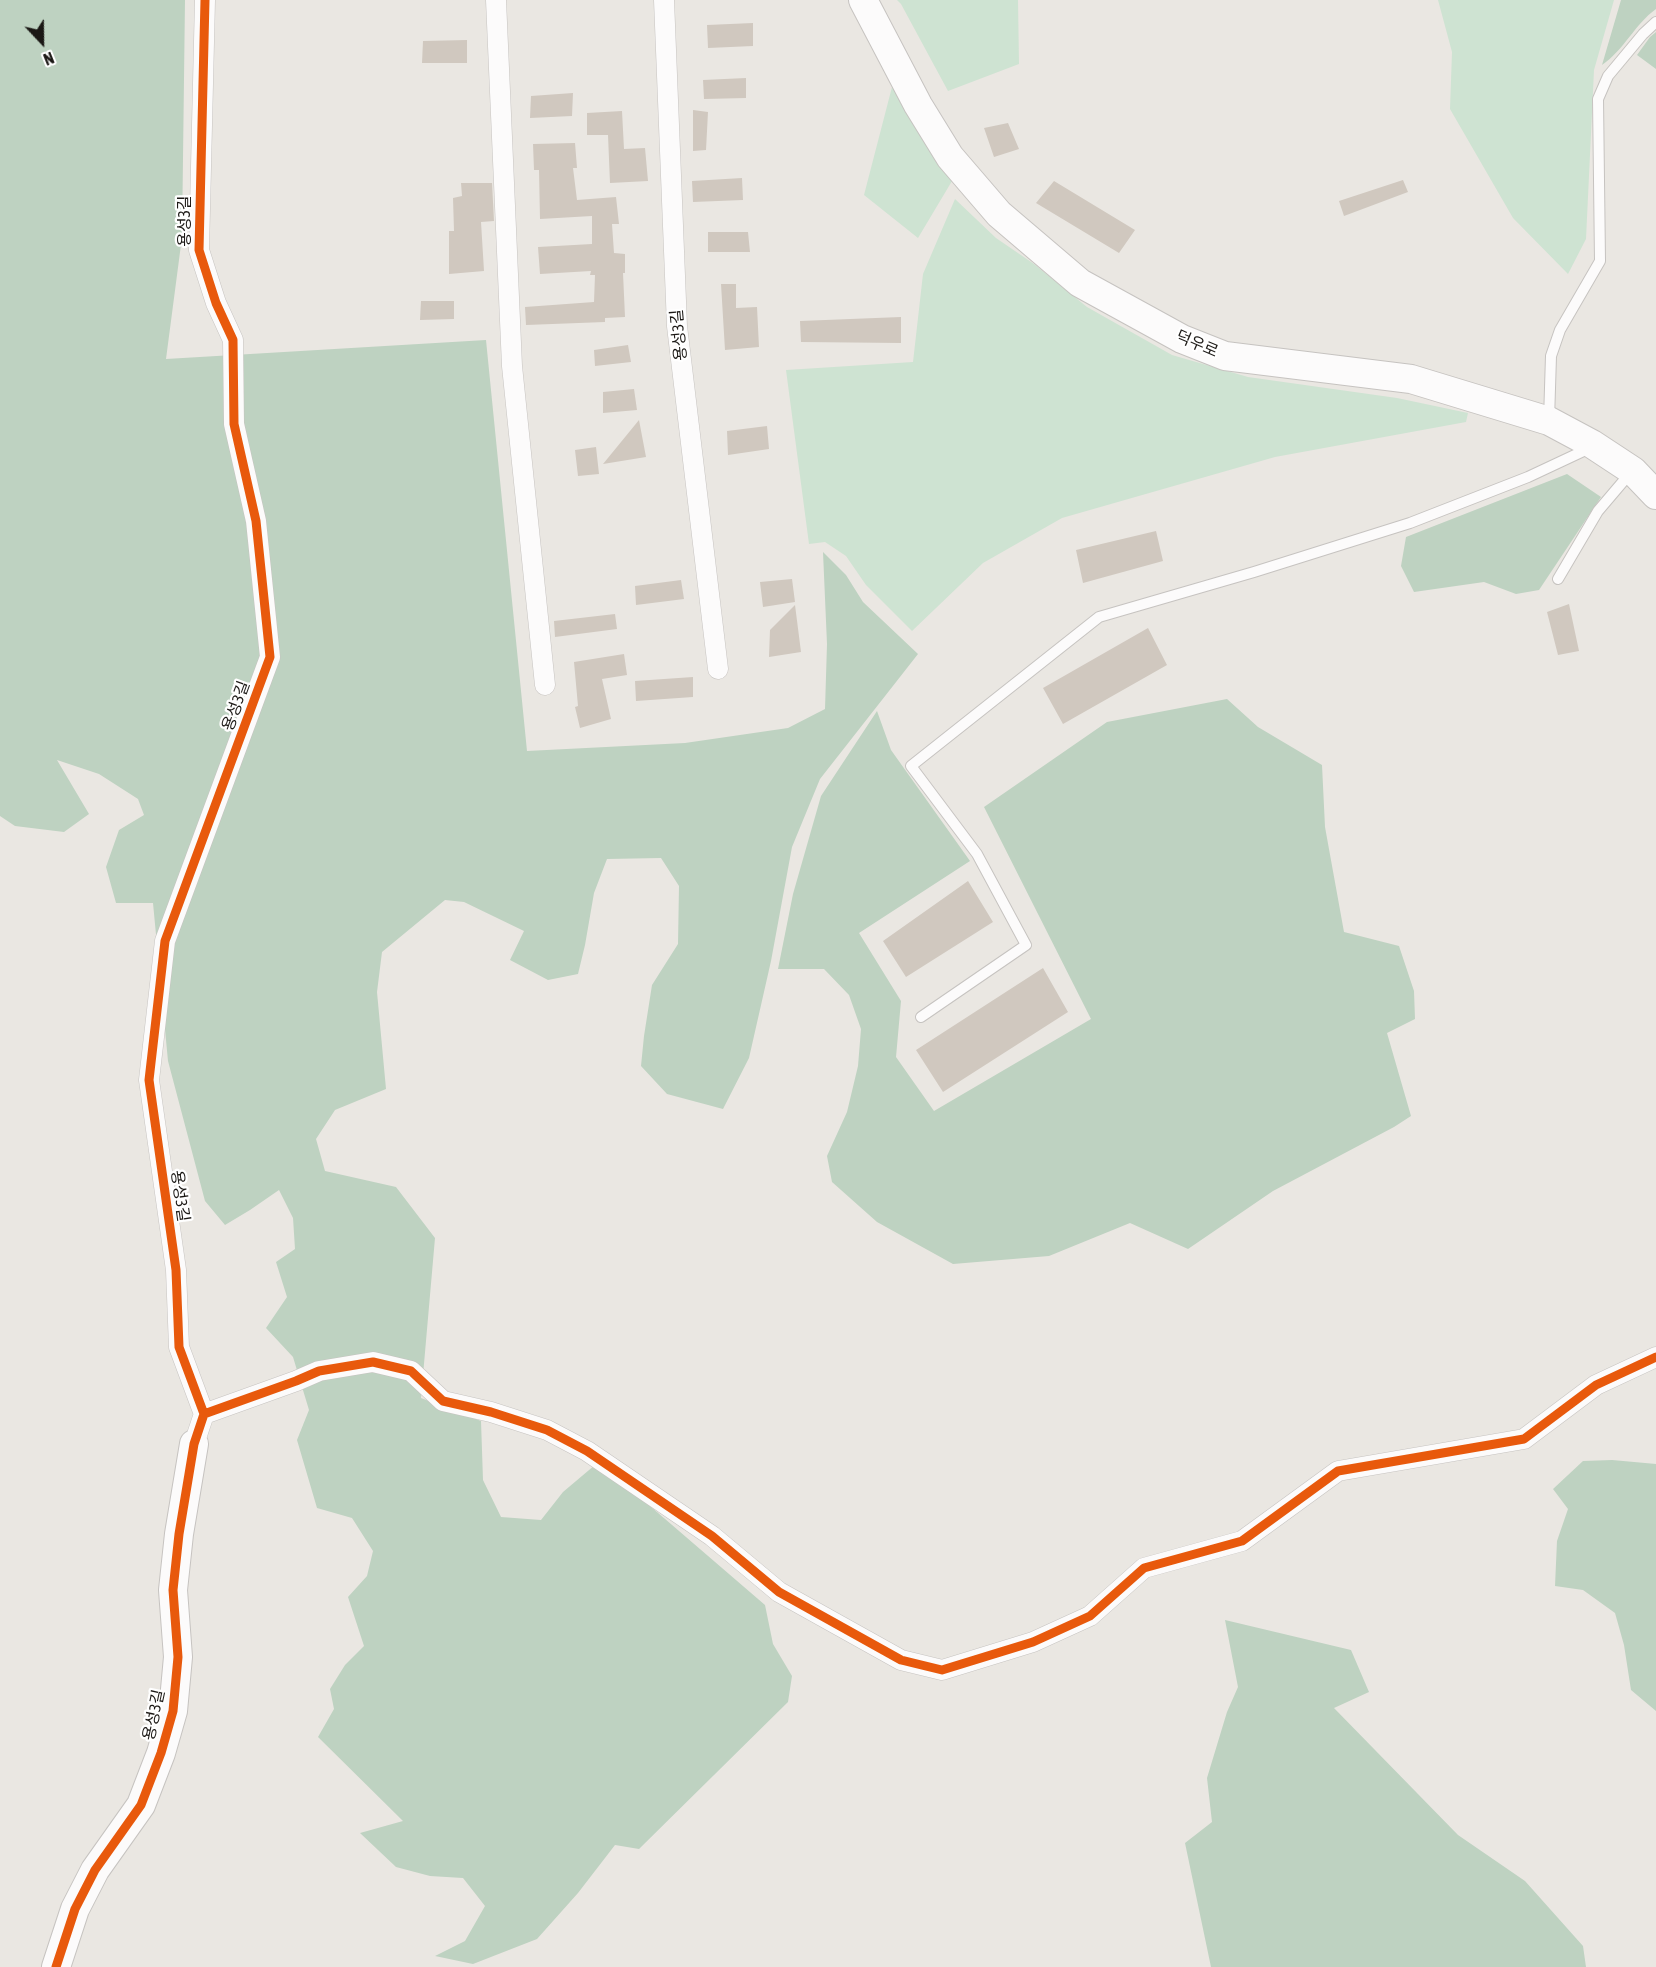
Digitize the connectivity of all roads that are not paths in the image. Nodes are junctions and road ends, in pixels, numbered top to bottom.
1 (205, 0) edge
2 (496, 0) edge
3 (664, 0) edge
4 (863, 0) edge
5 (1656, 22) edge
6 (1549, 421) junction
7 (1596, 446) junction
8 (1632, 471) junction
9 (1656, 495) edge
10 (1558, 579) dead end
11 (718, 669) dead end
12 (545, 685) dead end
13 (921, 1017) dead end
14 (1656, 1356) edge
15 (204, 1414) junction
16 (194, 1444) joint
17 (56, 1967) edge

1 - 15 street, 용성3길
2 - 12 street
3 - 11 street, 용성3길
4 - 6 street, 덕우로
5 - 6 lane
6 - 7 street, 덕우로
7 - 8 street, 덕우로
7 - 13 lane
8 - 9 street, 덕우로
8 - 10 lane
14 - 15 street
15 - 16 street
16 - 17 street, 용성3길

